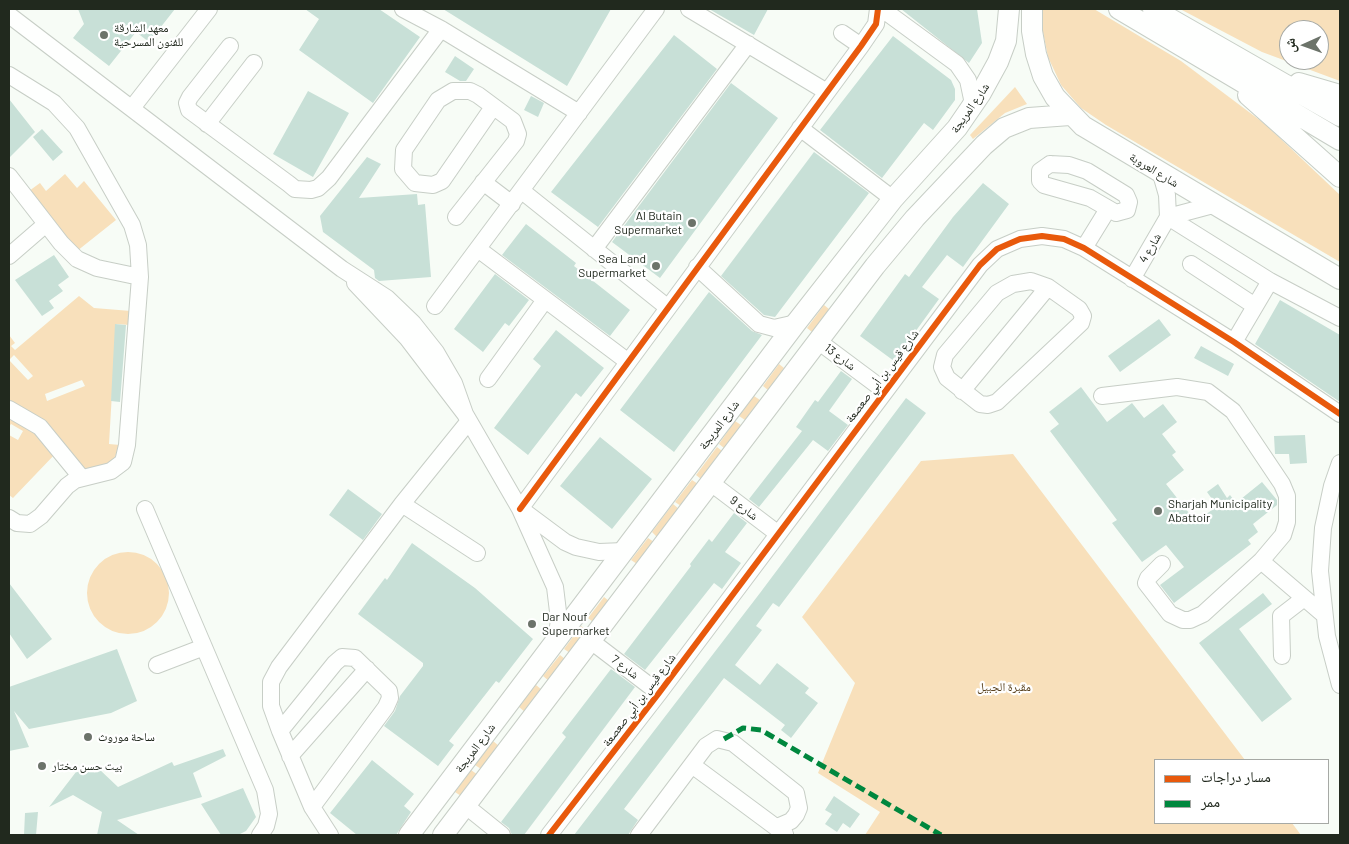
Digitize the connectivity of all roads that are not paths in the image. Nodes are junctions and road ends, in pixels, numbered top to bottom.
1 (209, 9) edge
2 (403, 9) edge
3 (656, 9) edge
4 (689, 9) edge
5 (880, 9) edge
6 (1009, 9) edge
7 (1032, 9) edge
8 (1120, 9) edge
9 (1153, 9) edge
10 (9, 15) edge
11 (441, 29) junction
12 (842, 33) dead end
13 (748, 44) junction
14 (230, 46) dead end
15 (861, 46) junction
16 (254, 64) dead end
17 (1222, 70) junction
18 (1266, 73) junction
19 (9, 75) edge
20 (827, 92) junction
21 (1340, 95) edge
22 (494, 107) junction
23 (132, 108) junction
24 (971, 108) junction
25 (579, 113) junction
26 (1070, 115) junction
27 (1340, 116) edge
28 (207, 124) junction
29 (800, 128) junction
30 (1340, 140) edge
31 (1161, 174) junction
32 (9, 176) edge
33 (1340, 177) edge
34 (483, 182) junction
35 (517, 198) junction
36 (893, 199) junction
37 (1213, 205) junction
38 (1108, 208) junction
39 (456, 217) dead end
40 (1168, 217) junction
41 (46, 224) junction
42 (1084, 248) junction
43 (478, 249) junction
44 (594, 249) junction
45 (9, 256) edge
46 (1191, 264) dead end
47 (875, 266) junction
48 (697, 267) junction
49 (140, 277) junction
50 (1132, 279) junction
51 (1340, 279) edge
52 (1270, 281) junction
53 (967, 283) junction
54 (1048, 287) junction
55 (991, 299) junction
56 (545, 300) junction
57 (952, 303) junction
58 (435, 306) dead end
59 (1255, 306) junction
60 (667, 307) junction
61 (1340, 318) edge
62 (974, 320) junction
63 (796, 323) junction
64 (818, 341) junction
65 (1234, 342) junction
66 (627, 361) junction
67 (488, 379) dead end
68 (885, 391) junction
69 (962, 391) junction
70 (1102, 396) dead end
71 (9, 410) edge
72 (1340, 414) edge
73 (467, 418) junction
74 (1340, 463) edge
75 (81, 477) junction
76 (711, 483) junction
77 (402, 504) junction
78 (144, 509) dead end
79 (520, 509) junction
80 (9, 518) edge
81 (777, 534) junction
82 (624, 551) junction
83 (477, 553) dead end
84 (1261, 561) junction
85 (1162, 564) dead end
86 (1303, 599) junction
87 (1323, 614) junction
88 (591, 641) junction
89 (556, 642) junction
90 (204, 648) junction
91 (1282, 656) dead end
92 (157, 665) dead end
93 (367, 668) junction
94 (1340, 685) edge
95 (659, 693) junction
96 (280, 731) junction
97 (290, 756) junction
98 (692, 766) junction
99 (466, 806) junction
100 (312, 807) junction
101 (782, 831) edge
102 (414, 834) edge
103 (260, 835) edge
104 (330, 835) edge
105 (443, 835) edge
106 (502, 835) edge
107 (549, 835) edge
108 (639, 835) edge

1 - 23 street
2 - 11 street
3 - 25 street
4 - 13 street
5 - 15 street
5 - 24 street
6 - 24 main road, شارع المريجة
7 - 26 main road, شارع العروبة
8 - 17 main road
9 - 18 main road
10 - 23 street
11 - 25 street
11 - 28 street
12 - 15 street
13 - 20 street
13 - 44 street
14 - 28 street
15 - 20 street
16 - 28 street
17 - 30 main road
17 - 33 main road
18 - 21 main road
18 - 27 main road
19 - 49 street
20 - 29 street
22 - 22 street
22 - 34 street
23 - 73 street
24 - 36 main road, شارع المريجة
25 - 35 street
26 - 31 main road, شارع العروبة
26 - 47 main road
29 - 36 street
29 - 48 street
31 - 37 main road, شارع العروبة
31 - 40 street
32 - 41 street
34 - 35 street
34 - 39 street
35 - 43 street
35 - 44 street
36 - 47 main road
36 - 63 main road, شارع المريجة
37 - 40 street
37 - 51 main road, شارع العروبة
38 - 38 street
38 - 42 street
40 - 50 street, شارع 4
40 - 52 street
41 - 45 street
41 - 49 street
42 - 50 street, شارع قيس بن أبي صعصعة
42 - 53 street, شارع قيس بن أبي صعصعة
43 - 56 street
43 - 58 street
44 - 60 street
46 - 59 street
47 - 64 main road
48 - 60 street
48 - 63 street
49 - 75 street
50 - 65 street, شارع قيس بن أبي صعصعة
52 - 59 street
52 - 61 street
53 - 55 street
53 - 57 street, شارع قيس بن أبي صعصعة
54 - 55 street
54 - 69 street
54 - 69 street
55 - 62 street
56 - 66 street
56 - 67 street
57 - 62 street
57 - 68 street, شارع قيس بن أبي صعصعة
59 - 65 street
60 - 66 street
62 - 69 street
63 - 82 main road, شارع المريجة
64 - 68 street, شارع 13
64 - 76 main road
65 - 72 street, شارع قيس بن أبي صعصعة
66 - 79 street
68 - 81 street, شارع قيس بن أبي صعصعة
70 - 84 street
71 - 75 street
73 - 77 street
73 - 79 street
74 - 87 street
75 - 80 street
76 - 81 street, شارع 9
76 - 88 main road
77 - 83 street
77 - 96 street
78 - 90 street
79 - 82 street
79 - 89 street
81 - 95 street, شارع قيس بن أبي صعصعة
82 - 89 main road, شارع المريجة
84 - 85 street
84 - 86 street
86 - 87 street
86 - 91 street
87 - 94 street
88 - 95 street, شارع 7
88 - 99 main road
89 - 102 main road, شارع المريجة
90 - 92 street
90 - 103 street
93 - 96 street
93 - 97 street
93 - 100 street
95 - 107 street, شارع قيس بن أبي صعصعة
96 - 97 street
97 - 100 street
98 - 101 street
98 - 101 street
98 - 108 street
99 - 105 main road
99 - 106 street
100 - 104 street

